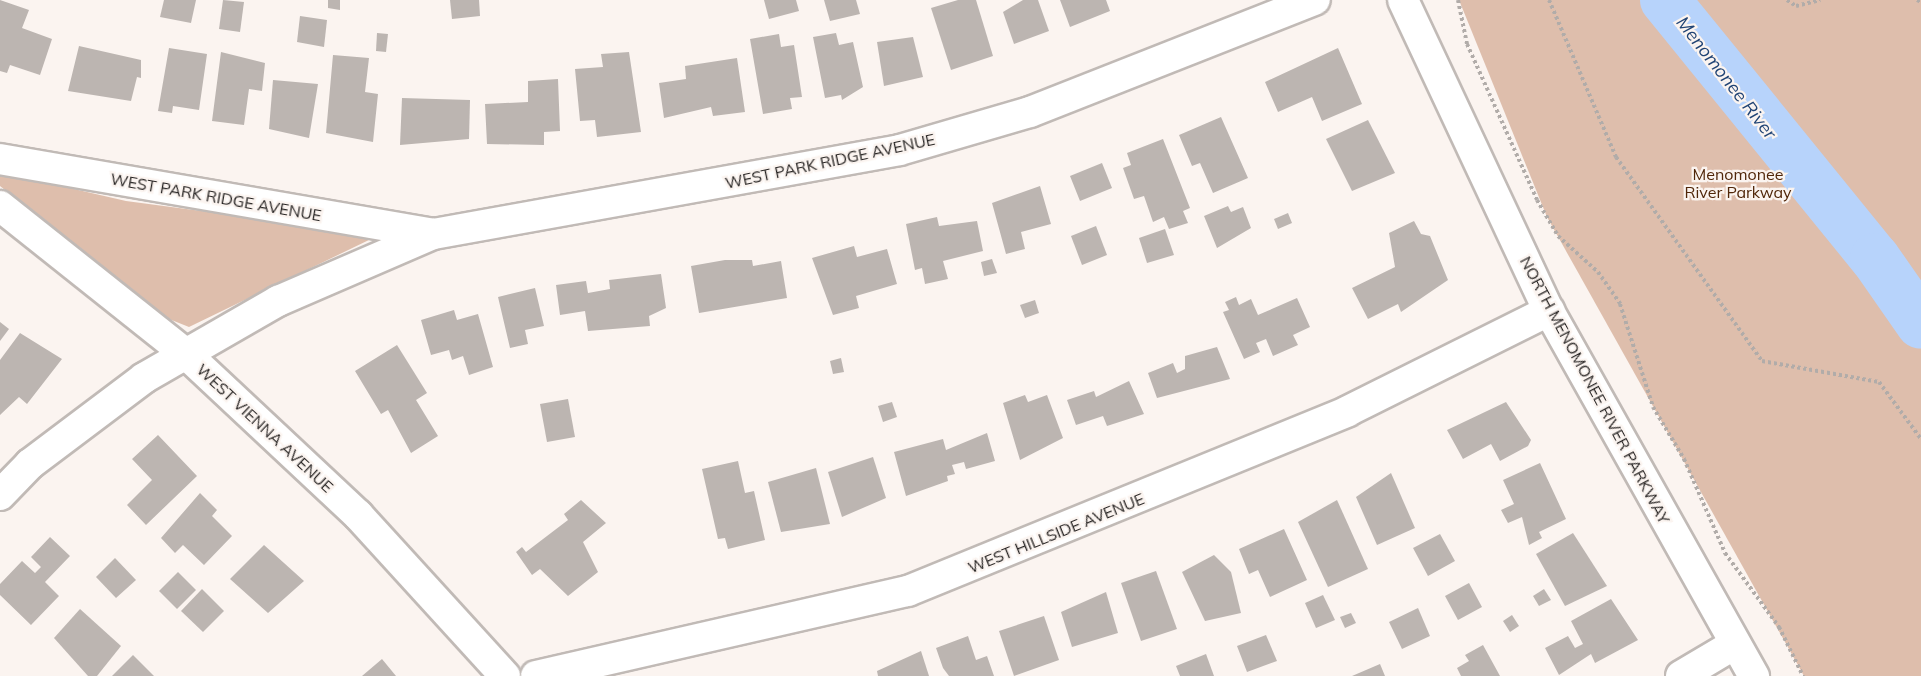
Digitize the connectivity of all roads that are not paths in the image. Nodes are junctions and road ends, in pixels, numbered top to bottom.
1 (1315, 0) edge
2 (1403, 0) edge
3 (0, 159) edge
4 (0, 206) edge
5 (433, 234) junction
6 (1549, 311) junction
7 (184, 353) junction
8 (0, 495) edge
9 (1733, 645) junction
10 (505, 676) edge
11 (536, 676) edge
12 (1681, 676) edge
13 (1754, 676) edge

1 - 5 street, WEST PARK RIDGE AVENUE
2 - 6 street, NORTH MENOMONEE RIVER PARKWAY
3 - 5 street, WEST PARK RIDGE AVENUE
4 - 7 street, WEST VIENNA AVENUE
5 - 7 street, WEST PARK RIDGE AVENUE
6 - 9 street, NORTH MENOMONEE RIVER PARKWAY
6 - 11 street, WEST HILLSIDE AVENUE
7 - 8 street, WEST PARK RIDGE AVENUE
7 - 10 street, WEST VIENNA AVENUE
9 - 12 street
9 - 13 street, NORTH MENOMONEE RIVER PARKWAY

